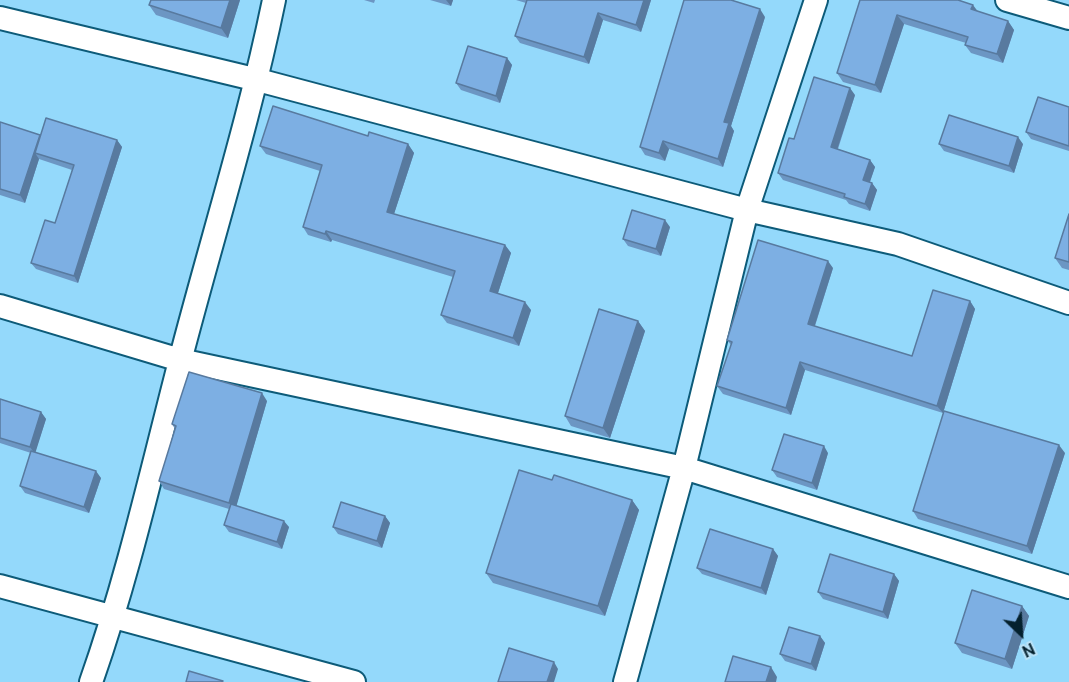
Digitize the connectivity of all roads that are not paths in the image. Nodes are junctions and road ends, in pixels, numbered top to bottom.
1 (274, 0) edge
2 (816, 0) edge
3 (1007, 0) edge
4 (0, 18) edge
5 (1069, 18) edge
6 (258, 80) junction
7 (747, 210) junction
8 (1069, 303) edge
9 (0, 306) edge
10 (180, 360) junction
11 (684, 468) junction
12 (0, 586) edge
13 (1069, 587) edge
14 (115, 615) junction
15 (91, 682) edge
16 (354, 682) edge
17 (625, 682) edge

1 - 6 street
2 - 7 street
3 - 5 street
4 - 6 street
6 - 7 street
6 - 10 street
7 - 8 street
7 - 11 street
9 - 10 street
10 - 11 street
10 - 14 street
11 - 13 street
11 - 17 street
12 - 14 street
14 - 15 street
14 - 16 street

